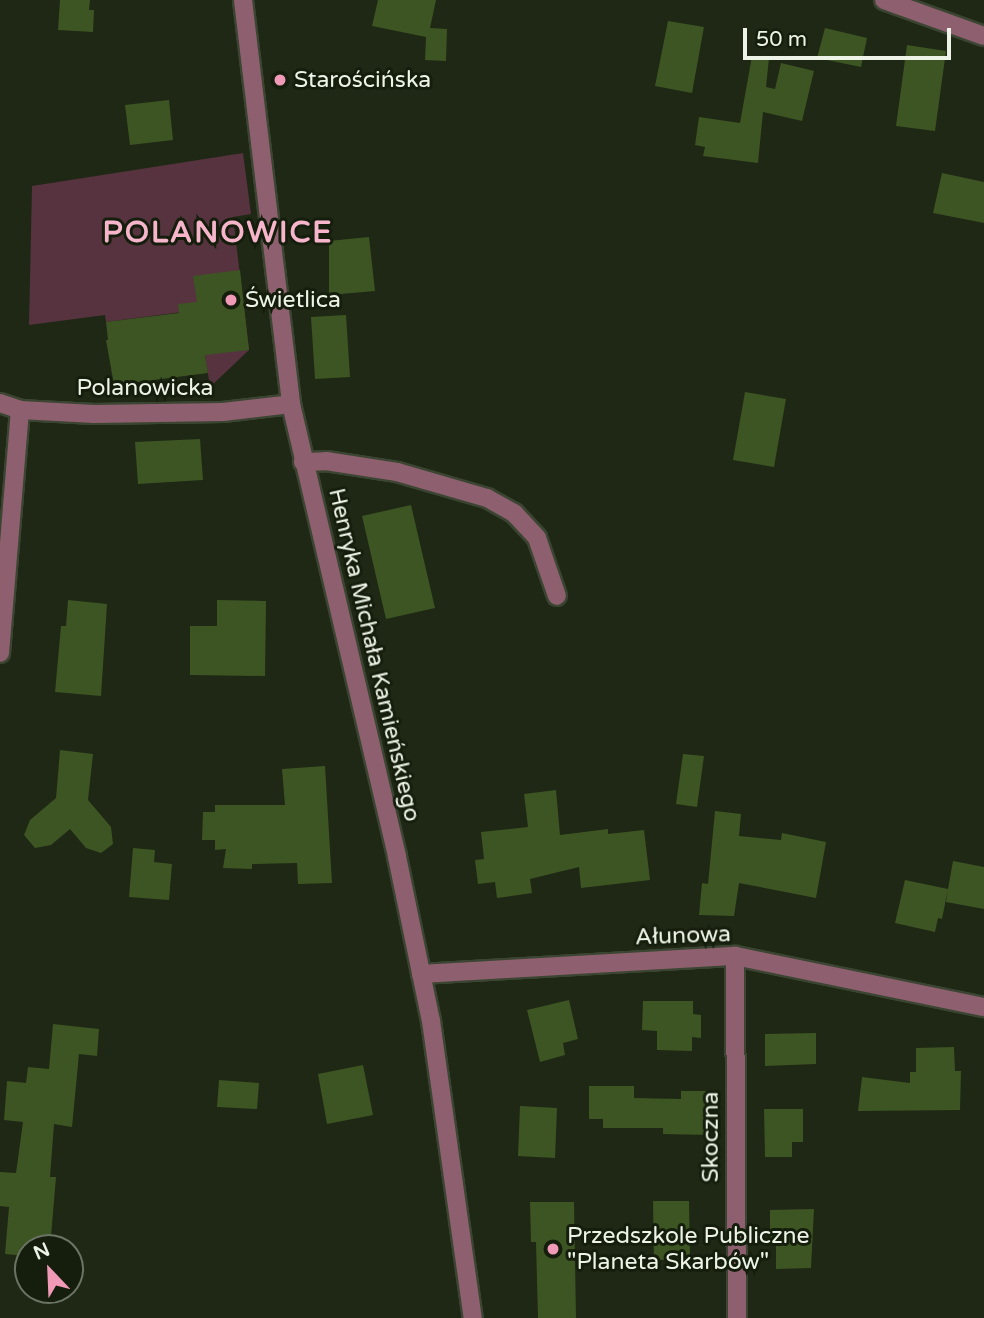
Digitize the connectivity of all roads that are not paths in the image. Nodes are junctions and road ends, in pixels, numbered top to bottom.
1 (243, 0) edge
2 (884, 0) edge
3 (984, 36) edge
4 (0, 403) edge
5 (291, 404) junction
6 (20, 410) junction
7 (303, 462) junction
8 (557, 596) dead end
9 (0, 653) edge
10 (735, 957) junction
11 (421, 974) junction
12 (984, 1007) edge
13 (473, 1318) edge
14 (737, 1318) edge

1 - 5 street, Henryka Michała Kamieńskiego
2 - 3 street
4 - 6 street, Polanowicka
5 - 6 street, Polanowicka
5 - 7 street, Henryka Michała Kamieńskiego
6 - 9 street
7 - 8 street
7 - 11 street, Henryka Michała Kamieńskiego
10 - 11 street, Ałunowa
10 - 12 street, Ałunowa
10 - 14 street, Skoczna
11 - 13 street, Henryka Michała Kamieńskiego

